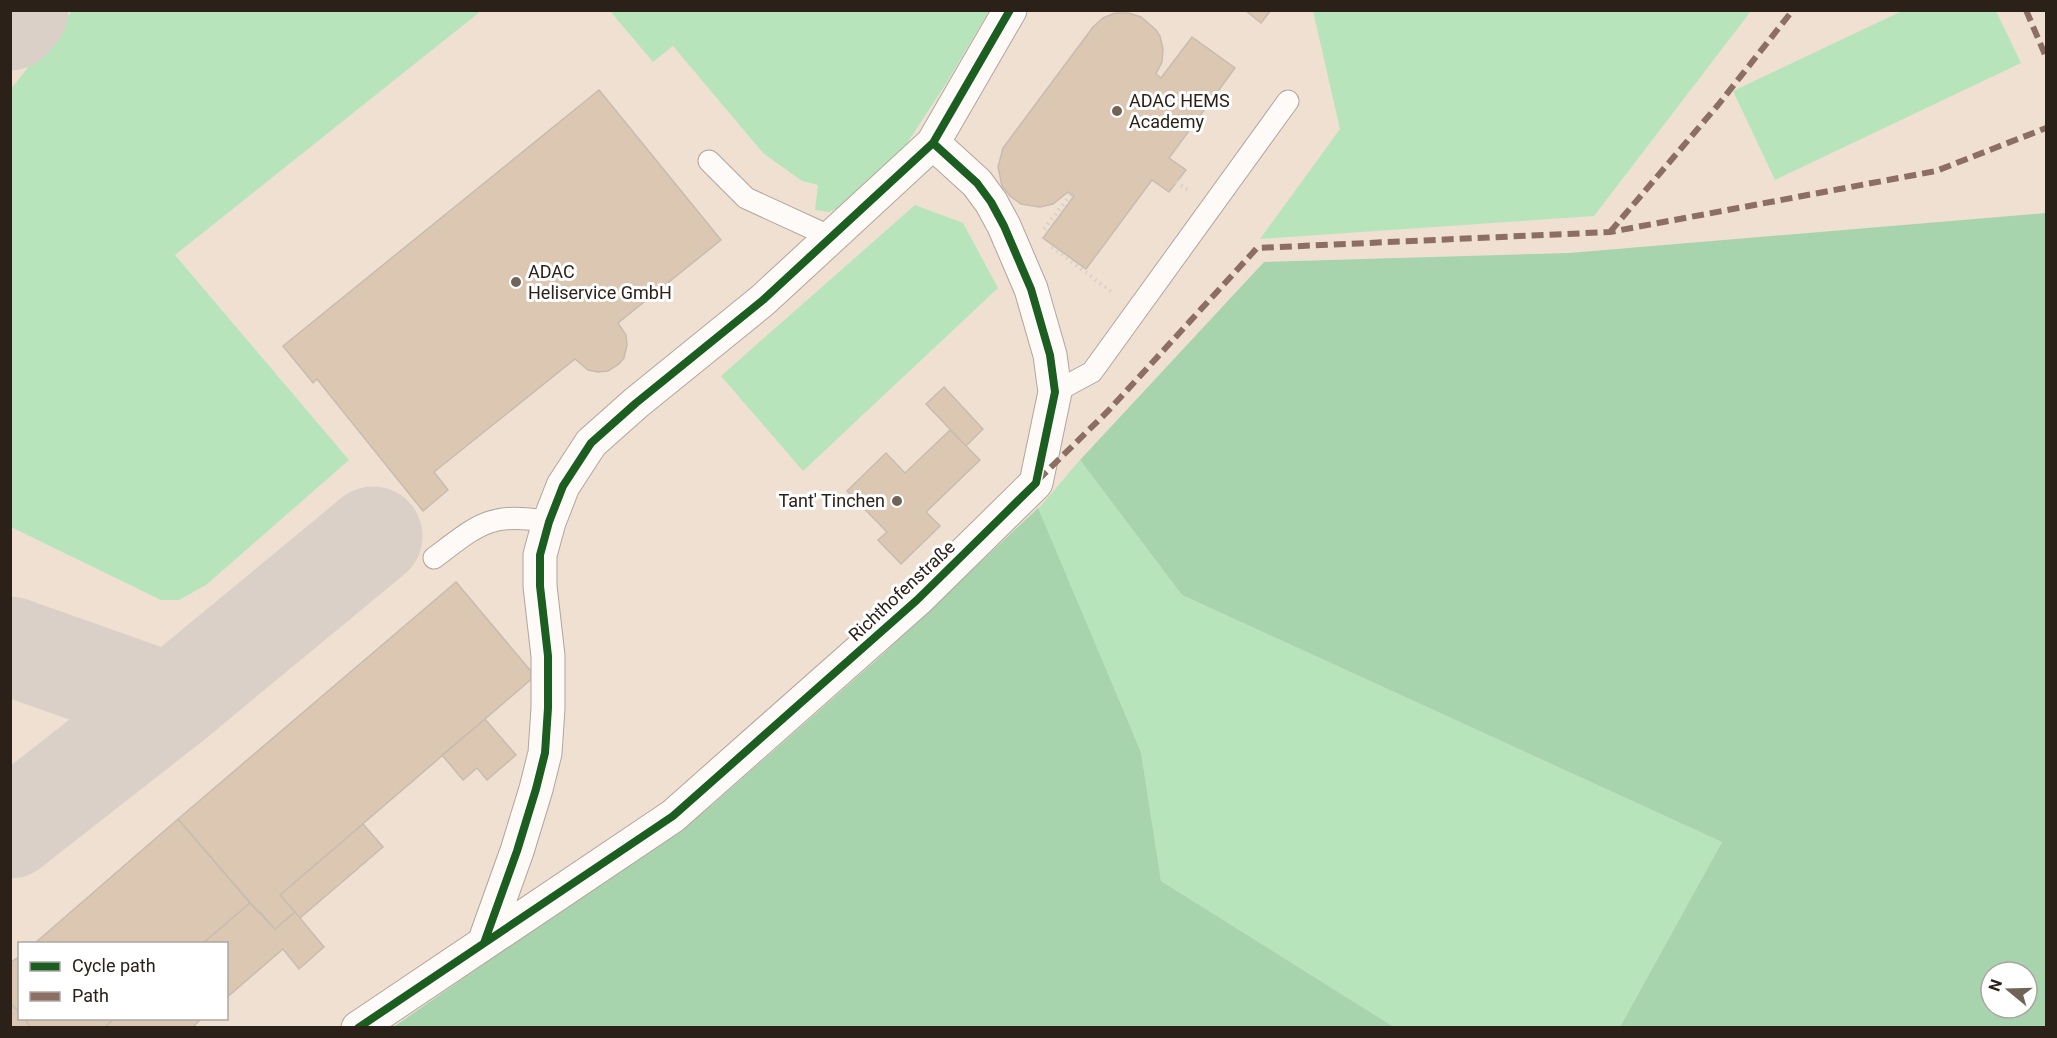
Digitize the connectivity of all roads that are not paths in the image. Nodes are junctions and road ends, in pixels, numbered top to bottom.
1 (1010, 10) edge
2 (1288, 101) dead end
3 (933, 143) junction
4 (709, 161) dead end
5 (831, 237) junction
6 (1055, 392) junction
7 (549, 522) junction
8 (434, 558) dead end
9 (483, 943) junction
10 (358, 1028) edge

1 - 3 street
2 - 6 lane
3 - 5 street
3 - 6 street, Richthofenstraße
4 - 5 lane
5 - 7 street
6 - 9 street, Richthofenstraße
7 - 8 lane
7 - 9 street
9 - 10 street, Richthofenstraße

